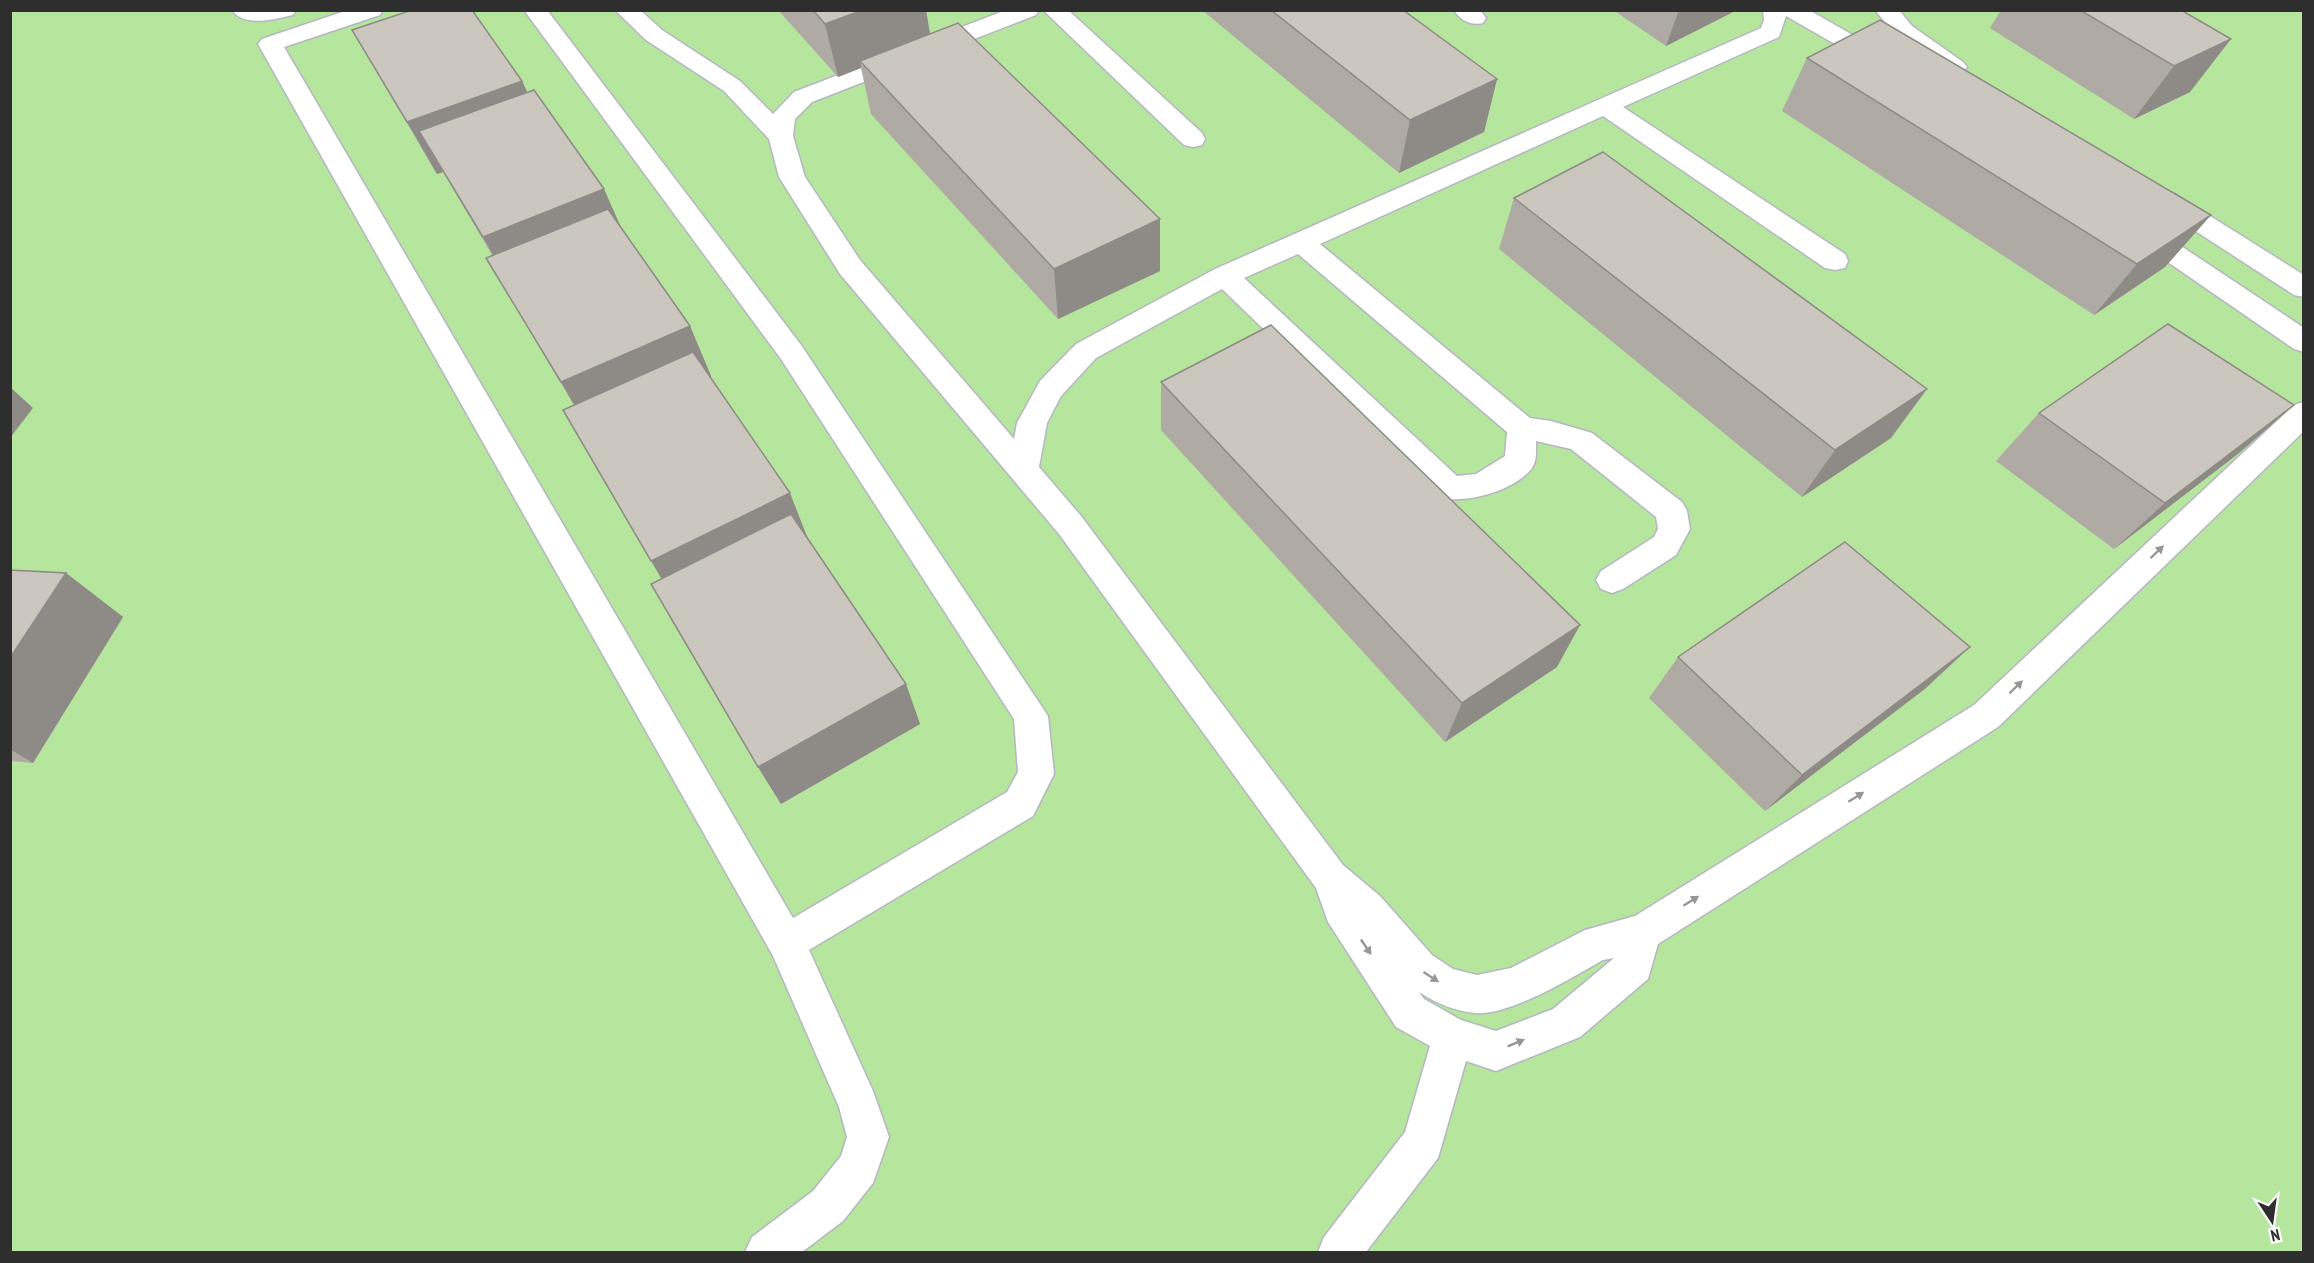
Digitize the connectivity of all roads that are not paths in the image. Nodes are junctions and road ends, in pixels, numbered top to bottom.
1 (243, 10) edge
2 (285, 10) edge
3 (372, 10) edge
4 (535, 10) edge
5 (626, 10) edge
6 (1028, 10) edge
7 (1054, 10) edge
8 (1774, 10) edge
9 (1792, 10) edge
10 (1886, 10) edge
11 (1907, 75) edge
12 (1972, 78) edge
13 (1605, 106) junction
14 (781, 136) junction
15 (1193, 139) dead end
16 (2143, 186) edge
17 (2115, 214) edge
18 (1300, 243) junction
19 (1835, 261) dead end
20 (1225, 276) junction
21 (2304, 288) edge
22 (2304, 342) edge
23 (2304, 413) edge
24 (1522, 428) junction
25 (1023, 471) junction
26 (1612, 580) dead end
27 (1330, 877) junction
28 (1642, 933) junction
29 (786, 943) junction
30 (1452, 1037) junction
31 (767, 1252) edge
32 (1338, 1252) edge

1 - 2 street
3 - 29 street
4 - 29 street
5 - 14 street
6 - 14 street
7 - 15 street
8 - 13 street
9 - 11 street
10 - 12 street
13 - 18 street
13 - 19 street
14 - 25 street
16 - 21 street
17 - 22 street
18 - 20 street
18 - 24 street
20 - 24 street
20 - 25 street
28 -> 23 street
24 - 26 street
25 - 27 street
27 -> 28 street
27 -> 30 street
30 -> 28 street
29 - 31 street
30 - 32 street

